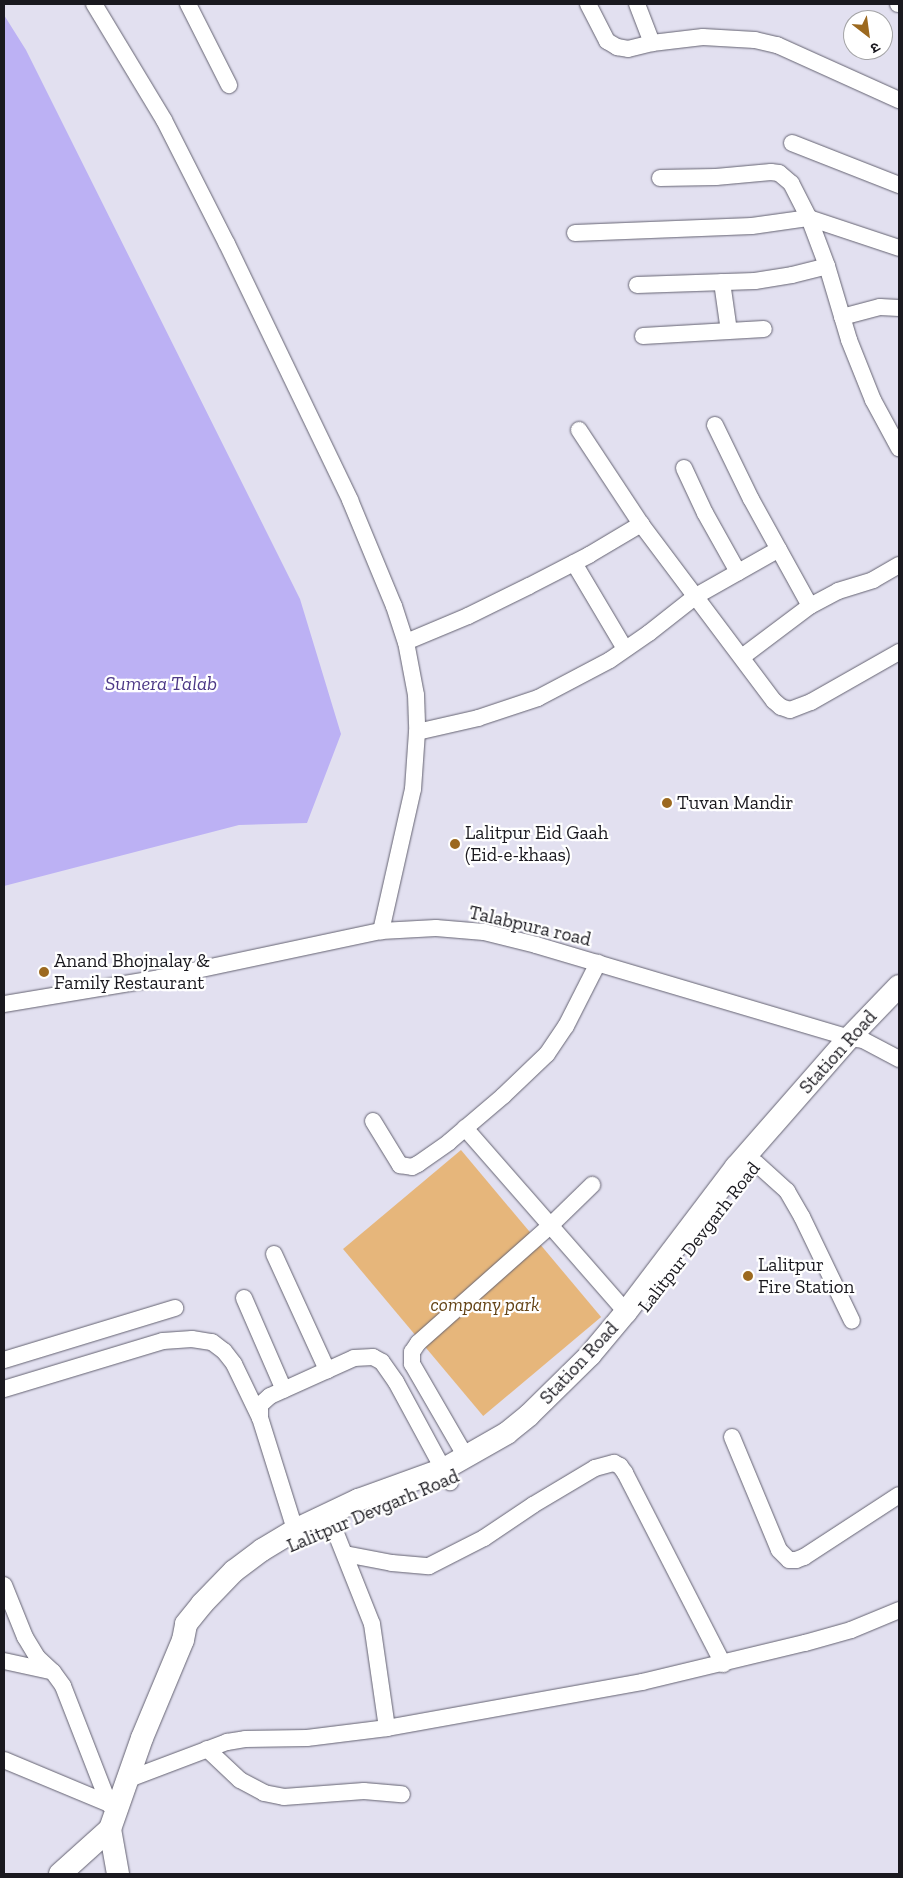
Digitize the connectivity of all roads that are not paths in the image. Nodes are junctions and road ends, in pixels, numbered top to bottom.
1 (94, 4) edge
2 (188, 4) edge
3 (588, 4) edge
4 (637, 4) edge
5 (652, 43) junction
6 (229, 85) dead end
7 (899, 100) edge
8 (792, 143) dead end
9 (660, 178) dead end
10 (899, 185) edge
11 (809, 218) junction
12 (575, 233) dead end
13 (899, 248) edge
14 (828, 266) junction
15 (722, 282) junction
16 (637, 285) dead end
17 (899, 308) edge
18 (842, 317) junction
19 (764, 328) dead end
20 (729, 331) junction
21 (643, 336) dead end
22 (715, 425) dead end
23 (579, 430) dead end
24 (899, 448) edge
25 (684, 468) dead end
26 (642, 524) junction
27 (779, 550) junction
28 (574, 563) junction
29 (899, 565) edge
30 (738, 572) junction
31 (696, 596) junction
32 (810, 606) junction
33 (406, 642) junction
34 (625, 649) junction
35 (899, 652) edge
36 (742, 658) junction
37 (417, 732) junction
38 (381, 931) junction
39 (598, 963) junction
40 (899, 986) edge
41 (899, 1002) edge
42 (4, 1004) edge
43 (856, 1039) junction
44 (899, 1059) edge
45 (373, 1121) dead end
46 (465, 1128) junction
47 (756, 1163) junction
48 (592, 1184) dead end
49 (550, 1226) junction
50 (274, 1254) dead end
51 (244, 1298) dead end
52 (175, 1308) dead end
53 (626, 1312) junction
54 (852, 1321) dead end
55 (4, 1360) edge
56 (327, 1370) junction
57 (4, 1389) edge
58 (284, 1390) junction
59 (260, 1418) junction
60 (732, 1437) dead end
61 (466, 1457) junction
62 (447, 1475) junction
63 (899, 1494) edge
64 (333, 1526) junction
65 (297, 1535) junction
66 (345, 1554) junction
67 (4, 1585) edge
68 (8, 1609) edge
69 (899, 1610) edge
70 (4, 1661) edge
71 (723, 1664) junction
72 (52, 1672) junction
73 (387, 1728) junction
74 (207, 1750) junction
75 (4, 1760) edge
76 (129, 1779) junction
77 (402, 1794) dead end
78 (112, 1815) junction
79 (60, 1874) edge
80 (118, 1874) edge

1 - 33 street
2 - 6 street
3 - 5 street
4 - 5 street
5 - 7 street
8 - 10 street
9 - 11 street
11 - 12 street
11 - 13 street
11 - 14 street
14 - 15 street
14 - 18 street
15 - 16 street
15 - 20 street
17 - 18 street
18 - 24 street
19 - 20 street
20 - 21 street
22 - 27 street
23 - 26 street
25 - 30 street
26 - 28 street
26 - 31 street
27 - 30 street
27 - 32 street
28 - 33 street
28 - 34 street
29 - 32 street
30 - 31 street
31 - 34 street
31 - 36 street
32 - 36 street
33 - 37 street
34 - 37 street
35 - 36 street
37 - 38 street
38 - 39 street, Talabpura road
38 - 42 street, Talabpura road
39 - 43 street, Talabpura road
39 - 46 street
40 - 43 main road, Station Road
41 - 43 main road, Lalitpur Devgarh Road
43 - 44 street, Talabpura road
43 - 47 main road, Lalitpur Devgarh Road
43 - 53 main road, Station Road
45 - 46 street
46 - 49 street
47 - 54 street
47 - 62 main road, Lalitpur Devgarh Road
48 - 49 street
49 - 53 street
49 - 61 street
50 - 56 street
51 - 58 street
52 - 55 street
53 - 61 main road, Station Road
56 - 58 street
56 - 62 street
57 - 59 street
58 - 59 street
59 - 65 street
60 - 63 street
61 - 62 main road, Station Road
62 - 64 main road, Lalitpur Devgarh Road
62 - 65 main road, Station Road
64 - 65 main road, Lalitpur Devgarh Road
64 - 66 street
65 - 76 main road, Lalitpur Devgarh Road
66 - 71 street
66 - 73 street
67 - 68 street
68 - 72 street
69 - 71 street
70 - 72 street
71 - 73 street
72 - 78 street
73 - 74 street
74 - 76 street
74 - 77 street
75 - 78 street
76 - 78 main road
78 - 79 main road
78 - 80 main road

